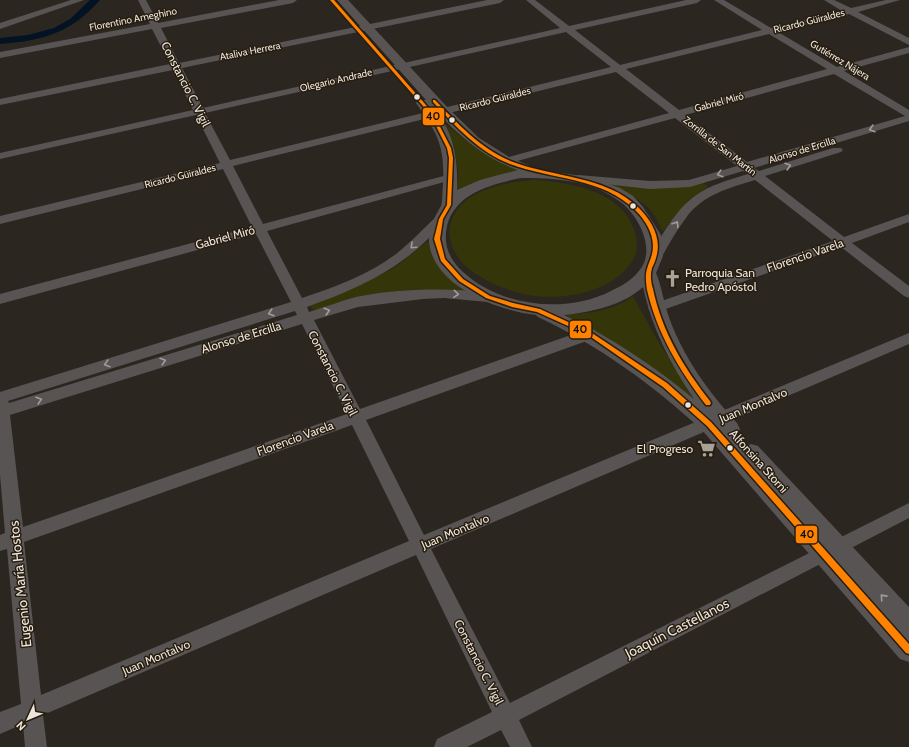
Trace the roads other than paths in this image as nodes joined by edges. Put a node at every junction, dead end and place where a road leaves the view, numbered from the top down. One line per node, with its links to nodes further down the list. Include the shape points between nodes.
1 (80, 0): 13 (street)
2 (142, 0): 14 (street, Constancio C. Vigil)
3 (293, 0): 14 (street, Florentino Ameghino)
4 (332, 0): 15 (street)
5 (342, 0): 15 (street)
6 (500, 0): 15 (street, Ataliva Herrera)
7 (530, 0): 16 (street, Zorrilla de San Martín)
8 (697, 0): 16 (street, Olegario Andrade)
9 (718, 0): 17 (street, Gutiérrez Nájera)
10 (828, 0): 12 (street)
11 (896, 0): 12 (street, Ricardo Güiraldes)
12 (849, 11): 17 (street, Ricardo Güiraldes); 18 (street)
13 (0, 26)
14 (156, 26): 20 (street, Florentino Ameghino); 21 (street, Constancio C. Vigil)
15 (363, 28): 21 (street, Ataliva Herrera); 22 (street)
16 (567, 29): 22 (street, Olegario Andrade); 23 (street, Zorrilla de San Martín)
17 (770, 31): 23 (street, Ricardo Güiraldes); 24 (street, Gutiérrez Nájera)
18 (909, 42)
19 (909, 50): 24 (street, Gabriel Miró)
20 (0, 55)
21 (176, 66): 25 (street, Ataliva Herrera); 26 (street, Constancio C. Vigil)
22 (396, 66): 26 (street, Olegario Andrade); 27 (street)
23 (619, 68): 27 (street, Ricardo Güiraldes); 28 (street, Zorrilla de San Martín)
24 (836, 70): 28 (street, Gabriel Miró); 29 (street, Gutiérrez Nájera)
25 (0, 102)
26 (200, 111): 32 (street, Olegario Andrade); 34 (street, Constancio C. Vigil)
27 (438, 113): 33 (street, via 474,141); 34 (street, Ricardo Güiraldes); 38 (street, via 449,148)
28 (678, 113): 33 (street, Gabriel Miró); 35 (street, Zorrilla de San Martín)
29 (909, 114)
30 (909, 118): 35 (street, Alonso de Ercilla, one-way to 35)
31 (909, 128): 37 (street, Alonso de Ercilla, one-way to 31)
32 (0, 156)
33 (506, 161): 36 (street)
34 (225, 164): 42 (street, Ricardo Güiraldes); 43 (street, Constancio C. Vigil)
35 (746, 167): 37 (street, Zorrilla de San Martín); 39 (street, Alonso de Ercilla, one-way to 39, via 690,183 650,185)
36 (543, 174): 39 (street, Alfonsina Storni); 40 (street, via 521,174 480,184 463,194)
37 (757, 175): 44 (street, Zorrilla de San Martín); 45 (street, Alonso de Ercilla, one-way to 37, via 681,216 696,201 712,191)
38 (451, 177): 40 (street); 43 (street, Gabriel Miró)
39 (576, 178): 45 (street, Alfonsina Storni, via 620,195 637,208 649,223 655,240)
40 (445, 212): 47 (street, via 437,239 444,260 461,280); 51 (street, Alonso de Ercilla, one-way to 51, via 412,247 387,266)
41 (909, 218): 44 (street, Florencio Varela)
42 (0, 220)
43 (258, 228): 48 (street, Gabriel Miró); 51 (street, Constancio C. Vigil)
44 (844, 242): 46 (street, Zorrilla de San Martín); 49 (street, Florencio Varela)
45 (651, 265): 49 (street, Alfonsina Storni); 50 (street, via 623,294 598,304 569,310)
46 (909, 293)
47 (488, 297): 50 (street); 51 (street, Alonso de Ercilla, one-way to 47, via 402,295 444,293)
48 (0, 299)
49 (655, 308): 56 (street, Alfonsina Storni, via 673,351)
50 (538, 310): 52 (street, Alfonsina Storni)
51 (301, 311): 54 (street, Alonso de Ercilla); 55 (street, Constancio C. Vigil)
52 (590, 334): 55 (street, Florencio Varela); 56 (street, Alfonsina Storni)
53 (909, 338): 56 (street, Juan Montalvo)
54 (0, 405): 58 (street, Eugenio María Hostos)
55 (356, 416): 58 (street, Florencio Varela); 59 (street, Constancio C. Vigil)
56 (714, 421): 59 (street, Juan Montalvo); 60 (street, Alfonsina Storni)
57 (909, 510): 60 (street, Joaquín Castellanos)
58 (8, 540): 63 (street, Eugenio María Hostos)
59 (420, 546): 63 (street, Juan Montalvo); 64 (street, Constancio C. Vigil)
60 (830, 550): 61 (street, Alfonsina Storni, one-way to 60); 62 (street, Alfonsina Storni); 64 (street, Joaquín Castellanos)
61 (909, 626)
62 (909, 650)
63 (32, 710): 65 (street, Juan Montalvo); 66 (street, Eugenio María Hostos)
64 (506, 716): 67 (street, Joaquín Castellanos); 68 (street, Constancio C. Vigil)
65 (0, 723)
66 (36, 747)
67 (445, 747)
68 (521, 747)

